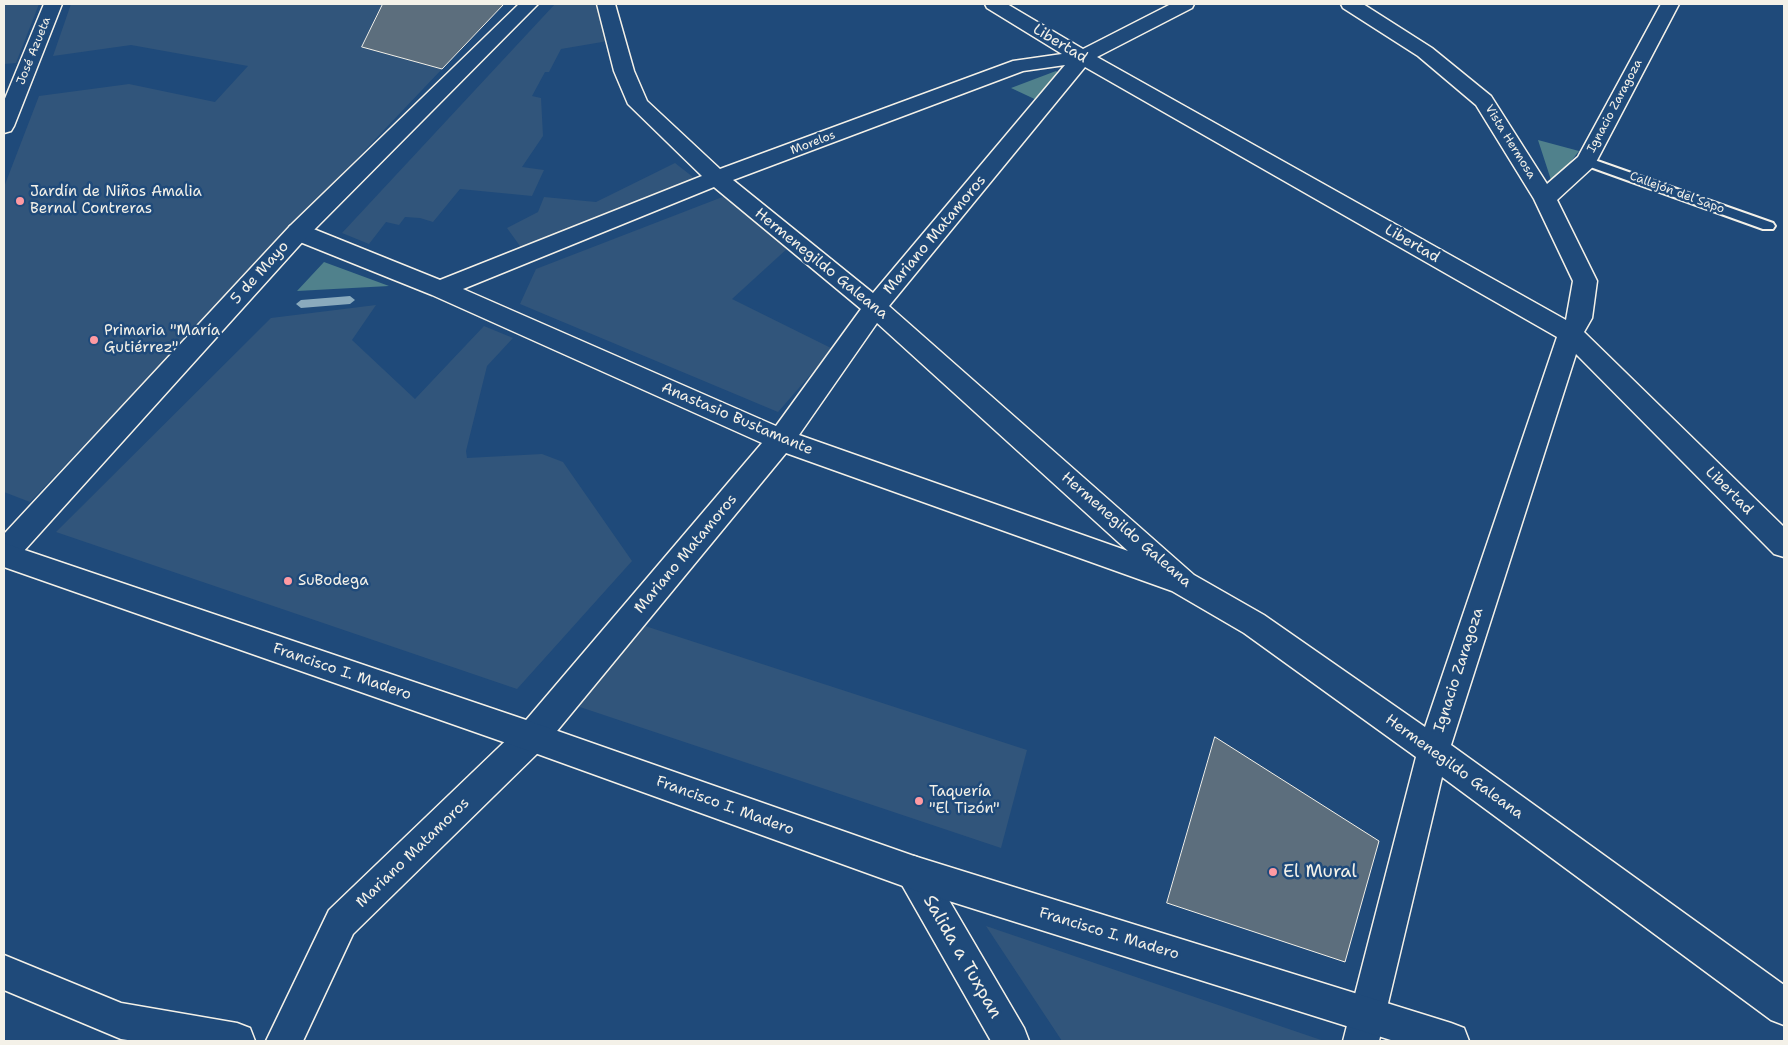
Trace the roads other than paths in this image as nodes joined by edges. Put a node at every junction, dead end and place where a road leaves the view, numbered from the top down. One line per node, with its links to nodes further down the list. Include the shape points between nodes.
1 (53, 4): 9 (street, José Azueta)
2 (528, 4): 14 (street, 5 de Mayo)
3 (606, 4): 11 (street, Hermenegildo Galeana, via 624,71 638,104)
4 (994, 4): 8 (street, Libertad)
5 (1186, 4): 8 (street, Morelos)
6 (1350, 4): 12 (street, Vista Hermosa, via 1426,52 1484,101)
7 (1670, 4): 10 (street, Ignacio Zaragoza)
8 (1082, 57): 11 (street, Morelos, via 1020,65); 16 (street, Mariano Matamoros); 17 (street, Libertad)
9 (4, 126)
10 (1586, 161): 12 (street, Ignacio Zaragoza); 13 (lane, Callejón del Sapo)
11 (717, 178): 15 (street, Morelos); 16 (street, Hermenegildo Galeana)
12 (1546, 198): 17 (street, Vista Hermosa, via 1585,281 1580,318)
13 (1768, 226)
14 (298, 232): 15 (street, Anastasio Bustamante); 20 (street, 5 de Mayo)
15 (440, 289): 18 (street, Anastasio Bustamante)
16 (875, 307): 18 (street, Mariano Matamoros); 21 (street, Hermenegildo Galeana)
17 (1570, 333): 19 (street, Libertad); 23 (street, Ignacio Zaragoza)
18 (781, 440): 21 (street, Anastasio Bustamante); 22 (street, Mariano Matamoros)
19 (1780, 532)
20 (4, 554): 22 (street, Francisco I. Madero)
21 (1184, 584): 23 (street, Hermenegildo Galeana, via 1254,624)
22 (532, 737): 24 (street, Francisco I. Madero); 29 (street, Mariano Matamoros, via 341,922)
23 (1432, 750): 26 (street, Hermenegildo Galeana); 27 (street, Ignacio Zaragoza)
24 (914, 873): 27 (street, Francisco I. Madero); 30 (street, Salida a Tuxpan)
25 (4, 972): 28 (street, via 122,1021)
26 (1784, 1007)
27 (1364, 1027): 31 (street, Francisco I. Madero)
28 (237, 1041)
29 (284, 1041)
30 (1011, 1041)
31 (1450, 1041)

